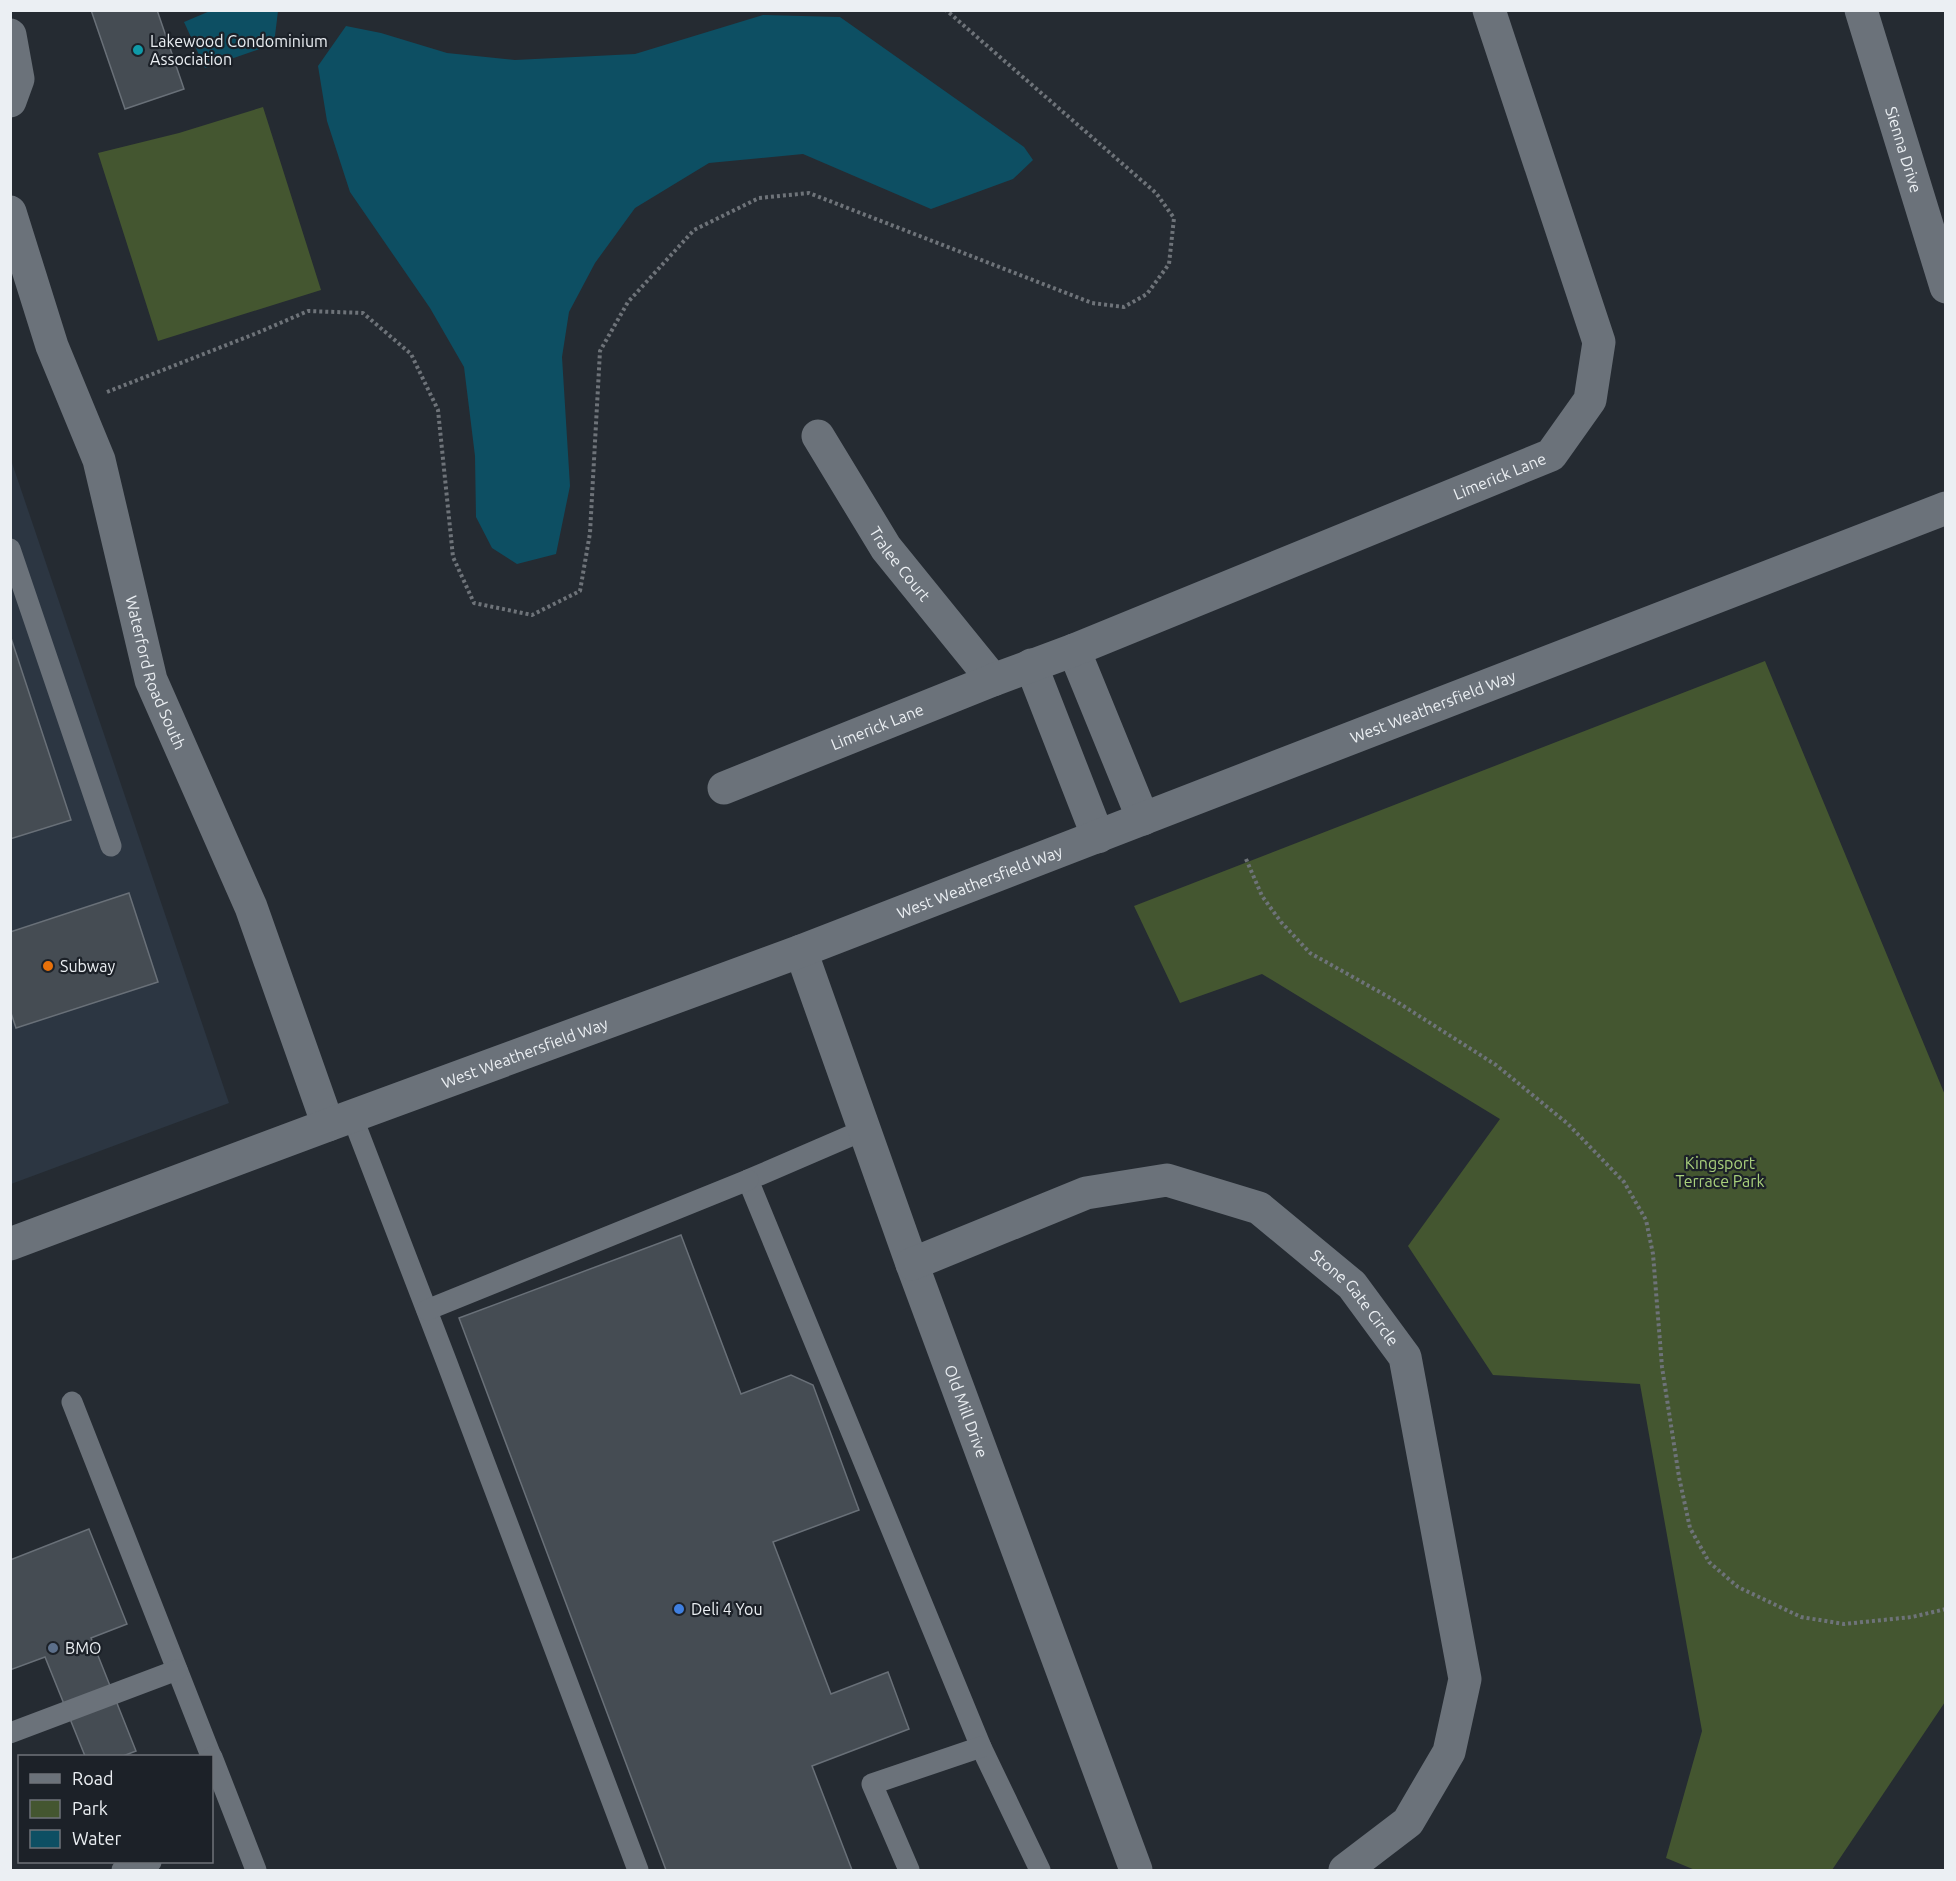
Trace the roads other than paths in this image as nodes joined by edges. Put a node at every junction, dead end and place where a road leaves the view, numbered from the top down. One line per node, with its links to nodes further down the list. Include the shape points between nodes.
1 (1489, 10): 10 (street, Limerick Lane, via 1599,342 1590,400 1551,455)
2 (1861, 10): 6 (street, Sienna Drive)
3 (10, 35): 4 (street, via 18,79)
4 (10, 101)
5 (10, 212): 18 (street, Waterford Road South, via 52,346 99,460 151,680)
6 (1946, 287)
7 (818, 436): 12 (street, Tralee Court, via 886,548)
8 (1946, 508): 14 (street, West Weathersfield Way)
9 (10, 549): 16 (lane)
10 (1074, 650): 11 (street, Limerick Lane); 14 (street)
11 (1031, 665): 12 (street, Limerick Lane); 15 (street)
12 (993, 680): 13 (street, Limerick Lane)
13 (724, 788)
14 (1143, 819): 15 (street, West Weathersfield Way)
15 (1098, 837): 17 (street, West Weathersfield Way)
16 (111, 846)
17 (801, 951): 18 (street, West Weathersfield Way); 19 (street, Old Mill Drive)
18 (340, 1121): 21 (street, West Weathersfield Way); 23 (lane)
19 (864, 1130): 20 (lane); 22 (street, Old Mill Drive)
20 (748, 1180): 23 (lane); 27 (lane)
21 (10, 1244)
22 (912, 1264): 36 (street, Old Mill Drive); 37 (street, Stone Gate Circle, via 1086,1193 1167,1180 1259,1208 1352,1285 1405,1357 1465,1679 1449,1752 1408,1822)
23 (427, 1310): 33 (lane)
24 (72, 1401): 25 (lane)
25 (177, 1670): 26 (lane); 28 (lane)
26 (10, 1734)
27 (981, 1747): 34 (lane, via 872,1784); 35 (lane)
28 (210, 1755)
29 (213, 1762): 32 (lane)
30 (147, 1863): 31 (lane)
31 (122, 1870)
32 (256, 1870)
33 (638, 1870)
34 (909, 1870)
35 (1040, 1870)
36 (1136, 1870)
37 (1345, 1870)

